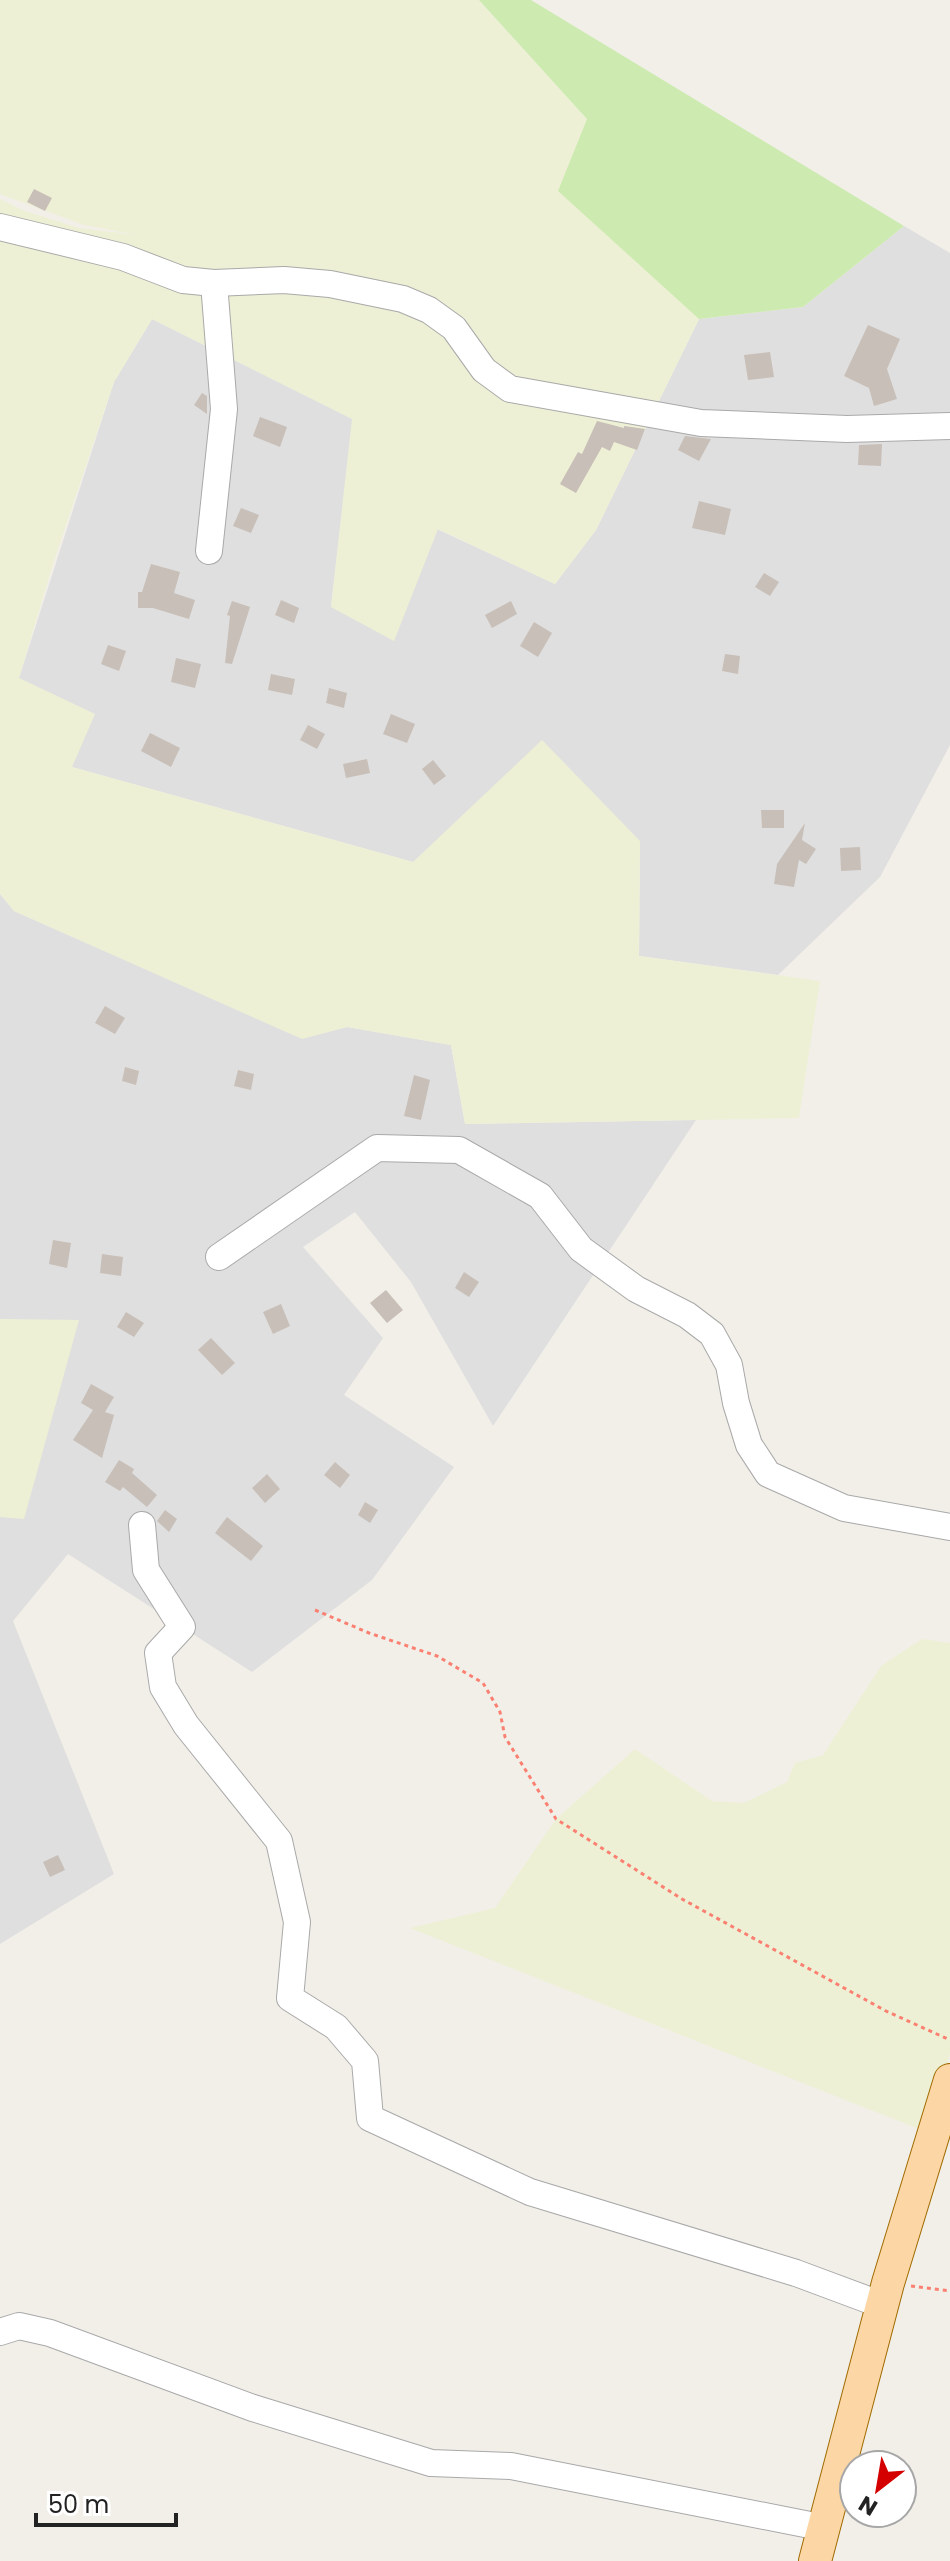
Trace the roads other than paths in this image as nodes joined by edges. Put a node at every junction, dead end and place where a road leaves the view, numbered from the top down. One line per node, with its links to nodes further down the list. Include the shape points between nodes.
1 (0, 227): 2 (street, via 123,257 183,280)
2 (214, 283): 3 (street, via 299,281 403,299 454,328 484,370 510,389 701,423 847,429); 4 (street, via 224,409)
3 (950, 426)
4 (209, 551)
5 (219, 1257): 7 (street, via 377,1148 459,1150 540,1196 581,1249 712,1334 729,1365 749,1445 768,1474 844,1508)
6 (142, 1525): 9 (street, via 146,1570 182,1627 158,1653 163,1687 186,1725 279,1841 297,1922 290,1998 336,2027 365,2061 370,2118 530,2192 796,2273)
7 (950, 1527)
8 (950, 2080): 9 (main road)
9 (885, 2294): 11 (main road)
10 (6, 2325): 11 (street, via 50,2333 253,2408 431,2463 511,2466)
11 (825, 2528): 12 (main road)
12 (815, 2561)

